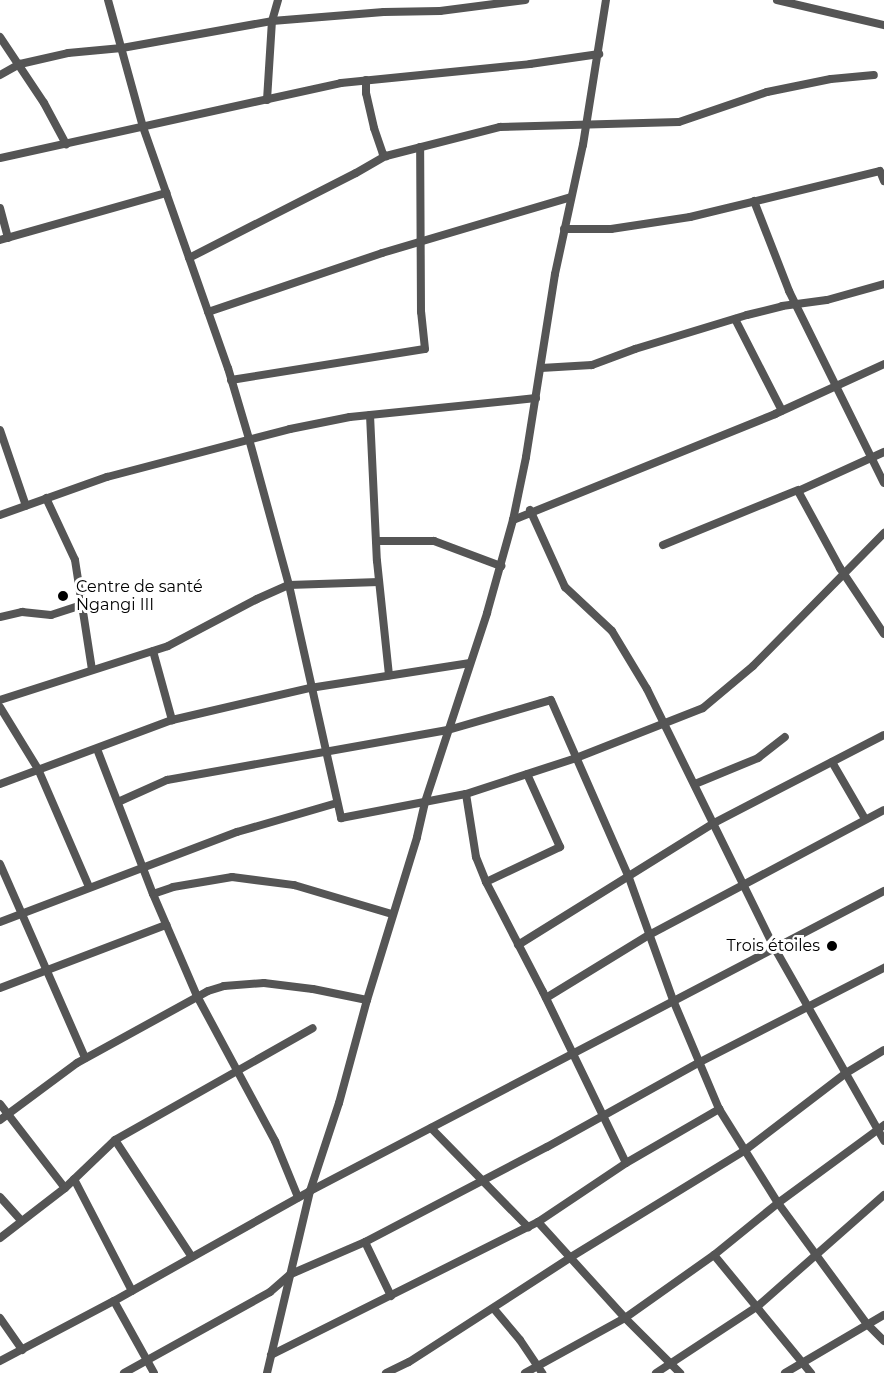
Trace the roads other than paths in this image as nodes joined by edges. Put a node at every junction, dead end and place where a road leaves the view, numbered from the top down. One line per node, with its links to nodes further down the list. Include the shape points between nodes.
1 (108, 0): 10 (street)
2 (279, 0): 7 (street)
3 (525, 0): 7 (street, via 440,11)
4 (606, 0): 11 (street)
5 (777, 0): 6 (street)
6 (798, 2): 8 (street)
7 (272, 21): 10 (street); 16 (street)
8 (884, 25)
9 (0, 37): 12 (street)
10 (122, 48): 12 (street, via 68,53); 18 (street)
11 (599, 54): 15 (street); 17 (street)
12 (20, 64): 13 (street); 19 (street)
13 (0, 75)
14 (874, 75): 17 (street, via 767,92 675,122)
15 (366, 80): 16 (street); 21 (street, via 371,118)
16 (267, 100): 18 (street)
17 (586, 123): 20 (street, via 495,127); 26 (street)
18 (143, 127): 19 (street); 25 (street)
19 (66, 144): 22 (street)
20 (420, 147): 21 (street); 31 (street)
21 (385, 156): 32 (street)
22 (0, 158)
23 (882, 170): 24 (street); 27 (street)
24 (884, 181)
25 (166, 193): 30 (street); 32 (street)
26 (571, 197): 29 (street); 31 (street)
27 (754, 201): 29 (street, via 637,226); 34 (street)
28 (0, 208): 30 (street)
29 (564, 229): 38 (street)
30 (4, 239)
31 (422, 242): 35 (street); 39 (street, via 423,350)
32 (189, 258): 35 (street)
33 (884, 284): 34 (street)
34 (796, 304): 36 (street); 40 (street)
35 (208, 312): 39 (street)
36 (735, 320): 38 (street, via 592,365); 42 (street)
37 (884, 364): 40 (street)
38 (541, 368): 41 (street)
39 (231, 380): 45 (street)
40 (837, 386): 42 (street); 47 (street)
41 (536, 398): 43 (street); 54 (street)
42 (782, 411): 52 (street)
43 (370, 415): 45 (street); 56 (street)
44 (0, 430): 51 (street)
45 (249, 440): 50 (street, via 107,477); 61 (street)
46 (884, 452): 47 (street)
47 (871, 459): 48 (street); 49 (street)
48 (884, 483)
49 (798, 490): 57 (street); 59 (street)
50 (46, 498): 51 (street); 62 (street, via 75,560)
51 (26, 506): 53 (street)
52 (530, 510): 54 (street); 73 (street, via 565,587 612,631)
53 (0, 516)
54 (513, 520): 58 (street)
55 (884, 533): 59 (street)
56 (376, 541): 58 (street, via 434,541); 60 (street)
57 (663, 545)
58 (501, 566): 66 (street)
59 (843, 573): 64 (street); 73 (street, via 716,700)
60 (379, 582): 61 (street); 68 (street)
61 (288, 585): 65 (street); 69 (street)
62 (81, 605): 63 (street, via 51,615 21,612); 67 (street)
63 (0, 617)
64 (884, 634)
65 (153, 651): 67 (street); 72 (street)
66 (470, 663): 68 (street); 74 (street)
67 (92, 670): 70 (street)
68 (389, 675): 69 (street)
69 (310, 688): 72 (street); 78 (street)
70 (0, 700)
71 (0, 707): 81 (street)
72 (172, 720): 77 (street)
73 (664, 723): 79 (street); 84 (street)
74 (447, 730): 78 (street); 79 (street, via 550,699); 87 (street)
75 (884, 735): 80 (street)
76 (785, 737): 84 (street, via 758,758)
77 (97, 749): 81 (street); 86 (street)
78 (326, 752): 86 (street, via 167,780); 88 (street)
79 (576, 758): 82 (street); 94 (street)
80 (832, 762): 90 (street); 91 (street)
81 (38, 769): 83 (street); 97 (street)
82 (527, 774): 85 (street); 95 (street, via 560,847)
83 (0, 784)
84 (694, 784): 91 (street)
85 (466, 794): 87 (street); 95 (street, via 476,857)
86 (118, 802): 93 (street)
87 (425, 802): 88 (street, via 343,819); 101 (street)
88 (337, 803): 93 (street, via 237,832)
89 (884, 810): 90 (street)
90 (865, 819): 96 (street)
91 (714, 823): 94 (street); 96 (street)
92 (0, 864): 100 (street)
93 (142, 866): 97 (street); 99 (street)
94 (628, 875): 104 (street); 105 (street)
95 (486, 882): 105 (street)
96 (744, 884): 104 (street); 106 (street)
97 (89, 886): 100 (street)
98 (884, 891): 106 (street)
99 (153, 894): 101 (street, via 173,886 232,877 294,885); 103 (street)
100 (22, 913): 102 (street); 108 (street)
101 (392, 914): 112 (street)
102 (0, 922)
103 (166, 925): 108 (street); 110 (street)
104 (650, 935): 111 (street); 113 (street)
105 (518, 945): 111 (street)
106 (774, 946): 113 (street); 114 (street)
107 (884, 968): 114 (street)
108 (47, 969): 109 (street); 118 (street)
109 (0, 988)
110 (197, 996): 112 (street, via 225,986 264,983); 118 (street); 120 (street)
111 (546, 998): 117 (street)
112 (367, 1000): 135 (street)
113 (672, 1000): 117 (street); 119 (street)
114 (807, 1007): 119 (street); 121 (street)
115 (313, 1028): 120 (street)
116 (884, 1050): 121 (street)
117 (572, 1053): 124 (street); 127 (street)
118 (86, 1058): 125 (street)
119 (700, 1062): 123 (street); 124 (street)
120 (238, 1072): 128 (street); 138 (street)
121 (846, 1073): 126 (street); 130 (street)
122 (0, 1104): 125 (street)
123 (719, 1109): 130 (street); 131 (street)
124 (602, 1116): 131 (street); 133 (street)
125 (3, 1118): 134 (street)
126 (881, 1127): 129 (street); 139 (street)
127 (431, 1128): 133 (street); 135 (street)
128 (115, 1140): 132 (street); 147 (street)
129 (884, 1141)
130 (744, 1151): 139 (street); 148 (street)
131 (626, 1163): 141 (street)
132 (74, 1179): 134 (street); 150 (street)
133 (480, 1181): 142 (street); 144 (street)
134 (65, 1188): 140 (street)
135 (310, 1191): 138 (street); 149 (street)
136 (884, 1195): 146 (street)
137 (0, 1197): 140 (street)
138 (298, 1197): 147 (street)
139 (778, 1203): 145 (street); 146 (street)
140 (21, 1220): 143 (street)
141 (538, 1222): 142 (street); 148 (street)
142 (528, 1227): 151 (street)
143 (0, 1238)
144 (365, 1242): 149 (street); 151 (street)
145 (714, 1255): 153 (street); 157 (street)
146 (814, 1255): 153 (street); 158 (street)
147 (192, 1257): 150 (street)
148 (571, 1257): 154 (street); 157 (street)
149 (291, 1274): 161 (street); 163 (street, via 270,1292)
150 (132, 1291): 152 (street)
151 (391, 1296): 161 (street)
152 (114, 1301): 160 (street); 163 (street)
153 (758, 1305): 164 (street); 165 (street)
154 (494, 1310): 166 (street); 170 (street)
155 (884, 1315): 158 (street)
156 (0, 1318): 160 (street)
157 (625, 1318): 164 (street); 166 (street)
158 (867, 1324): 159 (street); 165 (street)
159 (884, 1341)
160 (22, 1350): 162 (street)
161 (271, 1355): 167 (street)
162 (0, 1361)
163 (147, 1361): 168 (street); 169 (street)
164 (672, 1363): 172 (street); 173 (street)
165 (802, 1363): 174 (street); 175 (street)
166 (540, 1370): 171 (street)
167 (266, 1372)
168 (124, 1373)
169 (154, 1373)
170 (386, 1373)
171 (525, 1373)
172 (656, 1373)
173 (680, 1373)
174 (785, 1373)
175 (811, 1373)

